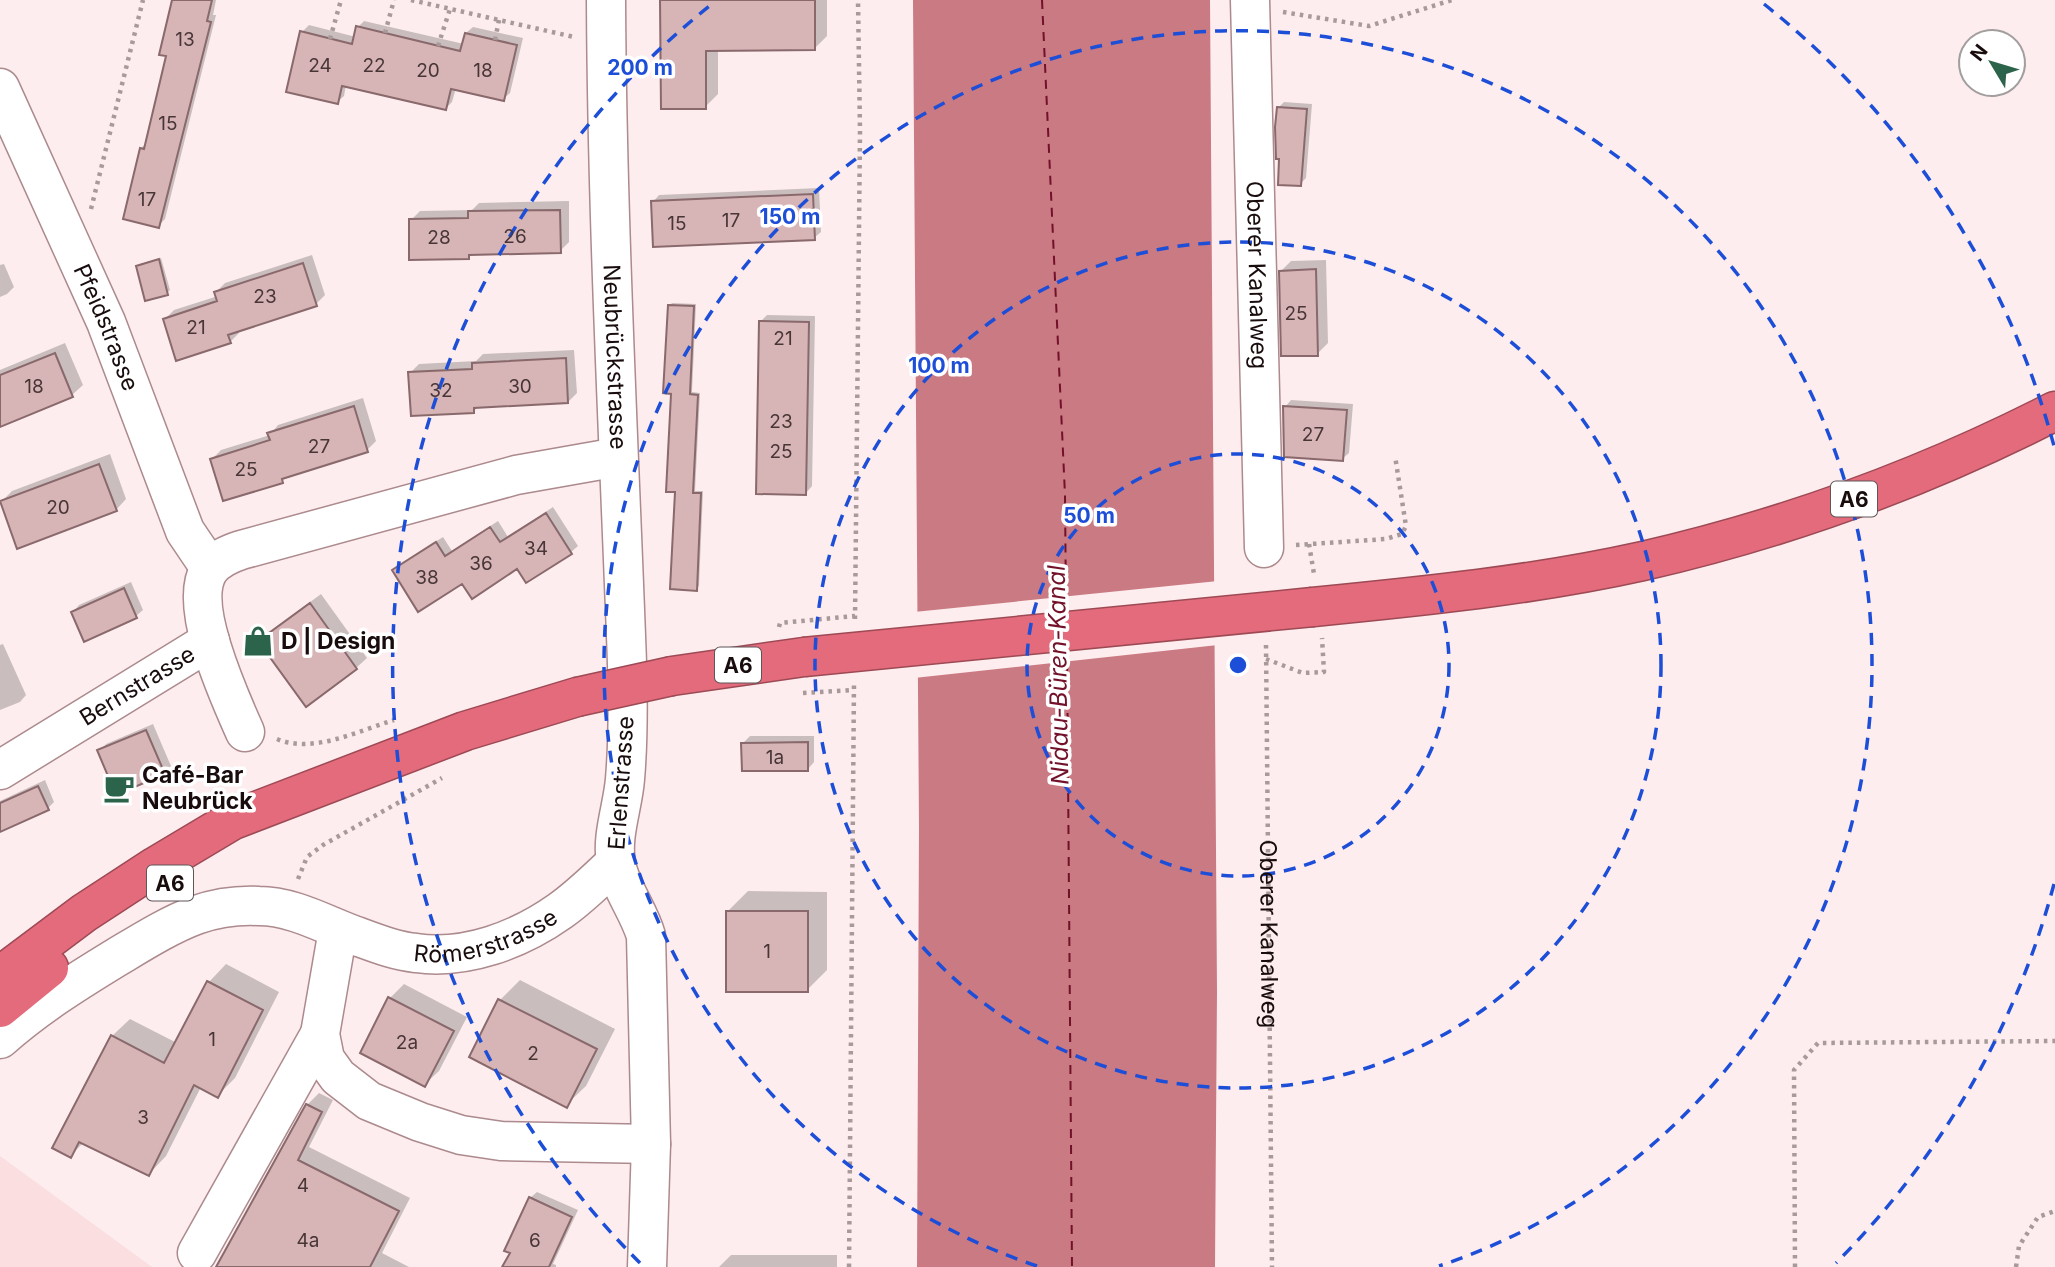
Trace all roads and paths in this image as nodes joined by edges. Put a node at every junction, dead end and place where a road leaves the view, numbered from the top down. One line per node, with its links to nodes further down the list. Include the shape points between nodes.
1 (143, 0): 16 (path)
2 (341, 0): 11 (path)
3 (394, 0): 10 (path)
4 (411, 0): 8 (path)
5 (606, 0): 13 (street, Neubrückstrasse)
6 (1451, 0): 7 (path, via 1369,26)
7 (1250, 4): 21 (street, Oberer Kanalweg)
8 (450, 9): 9 (path); 14 (path)
9 (499, 20): 12 (path); 13 (path)
10 (385, 33)
11 (330, 38)
12 (495, 40)
13 (607, 45): 19 (street, Neubrückstrasse)
14 (438, 46)
15 (0, 88): 16 (street, Pfeidstrasse)
16 (78, 261): 22 (street, Pfeidstrasse, via 106,322 185,531)
17 (2055, 411): 23 (highway, A6, via 1942,466 1845,503 1708,544 1520,583)
18 (1395, 456): 20 (path, via 1406,526 1402,534)
19 (618, 457): 22 (street, Neubrückstrasse, via 443,494 241,550); 34 (street, Erlenstrasse, via 628,728)
20 (1309, 544): 21 (path); 23 (path)
21 (1265, 548)
22 (210, 568): 26 (street, Bernstrasse, via 202,598)
23 (1316, 605): 33 (highway, A6, bridge, via 804,657 671,676 577,697 465,731); 46 (path, Oberer Kanalweg, via 1324,672 1303,673 1266,659)
24 (855, 615): 25 (path)
25 (787, 622)
26 (210, 641): 30 (street); 31 (street, Bernstrasse)
27 (854, 690): 28 (path)
28 (794, 694)
29 (405, 717): 30 (path, via 317,744)
30 (245, 732)
31 (0, 771)
32 (453, 773): 35 (path, via 313,851 303,865)
33 (350, 774): 37 (highway, A6, via 233,820 84,913); 38 (highway, A6, via 169,883)
34 (616, 862): 36 (street, Römerstrasse, via 560,911 500,943 456,953 416,953); 42 (street, Erlenstrasse, via 646,936)
35 (288, 910): 36 (street, Römerstrasse); 40 (street, Römerstrasse, via 226,907 197,915 84,977)
36 (338, 930): 39 (street)
37 (0, 976)
38 (0, 1008)
39 (320, 1034): 42 (street, via 325,1059 338,1077 369,1101 420,1122 501,1141); 44 (street)
40 (0, 1040)
41 (2055, 1041): 47 (path, via 1818,1043 1794,1070)
42 (650, 1144): 45 (street, Erlenstrasse)
43 (2055, 1212): 48 (path, via 2038,1217 2019,1246)
44 (198, 1253)
45 (647, 1267)
46 (1272, 1267)
47 (1796, 1267)
48 (2016, 1267)

